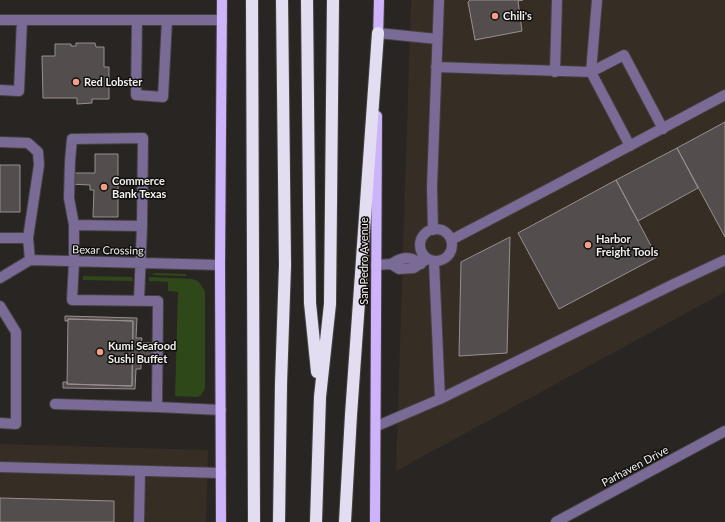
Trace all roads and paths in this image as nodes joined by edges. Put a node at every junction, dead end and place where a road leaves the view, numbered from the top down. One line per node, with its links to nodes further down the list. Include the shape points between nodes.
1 (222, 0): 14 (main road)
2 (252, 0): 54 (highway)
3 (282, 0): 55 (highway, via 286,265)
4 (307, 0): 41 (highway, via 310,303)
5 (333, 0): 41 (highway, via 330,304)
6 (379, 0): 15 (main road, San Pedro Avenue)
7 (439, 0): 16 (street)
8 (557, 0): 18 (street)
9 (597, 0): 19 (street)
10 (0, 20): 11 (street)
11 (22, 20): 12 (street); 20 (street, via 19,91)
12 (137, 20): 13 (street); 13 (street, via 136,95 164,97)
13 (166, 20): 14 (street)
14 (222, 20): 37 (main road)
15 (378, 32): 16 (street); 36 (main road, San Pedro Avenue); 57 (highway)
16 (438, 39): 17 (street)
17 (436, 67): 18 (street); 27 (street)
18 (555, 72): 19 (street)
19 (591, 72): 22 (street, via 624,55); 24 (street)
20 (0, 90)
21 (725, 95): 22 (street)
22 (663, 129): 24 (street)
23 (0, 142): 29 (street, via 28,143 38,152 39,165)
24 (630, 146): 30 (street)
25 (74, 225): 26 (street); 26 (street, via 69,198 72,139 143,138); 33 (street)
26 (142, 226): 35 (street)
27 (433, 230): 30 (street, via 442,230); 34 (street, via 426,232 420,241 421,252)
28 (0, 238): 29 (street)
29 (28, 238): 31 (street)
30 (451, 240): 34 (street, via 452,247 448,256 439,261)
31 (30, 260): 33 (street, Bexar Crossing); 38 (street)
32 (725, 260): 42 (street)
33 (74, 261): 35 (street, Bexar Crossing); 39 (street, via 72,300)
34 (427, 261): 36 (street, via 414,268 399,269 391,264); 42 (street)
35 (141, 263): 37 (street, Bexar Crossing); 39 (street)
36 (376, 264): 47 (main road, San Pedro Avenue)
37 (220, 265): 45 (main road)
38 (0, 278)
39 (139, 301): 44 (street, via 158,301)
40 (0, 306): 46 (street, via 16,332 16,424)
41 (320, 397): 56 (highway)
42 (440, 399): 47 (street)
43 (55, 404): 44 (street)
44 (157, 407): 45 (street)
45 (221, 410): 51 (main road)
46 (0, 424)
47 (377, 426): 58 (main road, San Pedro Avenue)
48 (725, 431): 59 (street, Parhaven Drive)
49 (0, 467): 50 (street)
50 (140, 471): 51 (street); 52 (street)
51 (221, 473): 53 (main road)
52 (139, 522)
53 (221, 522)
54 (254, 522)
55 (279, 522)
56 (316, 522)
57 (346, 522)
58 (376, 522)
59 (556, 522)

